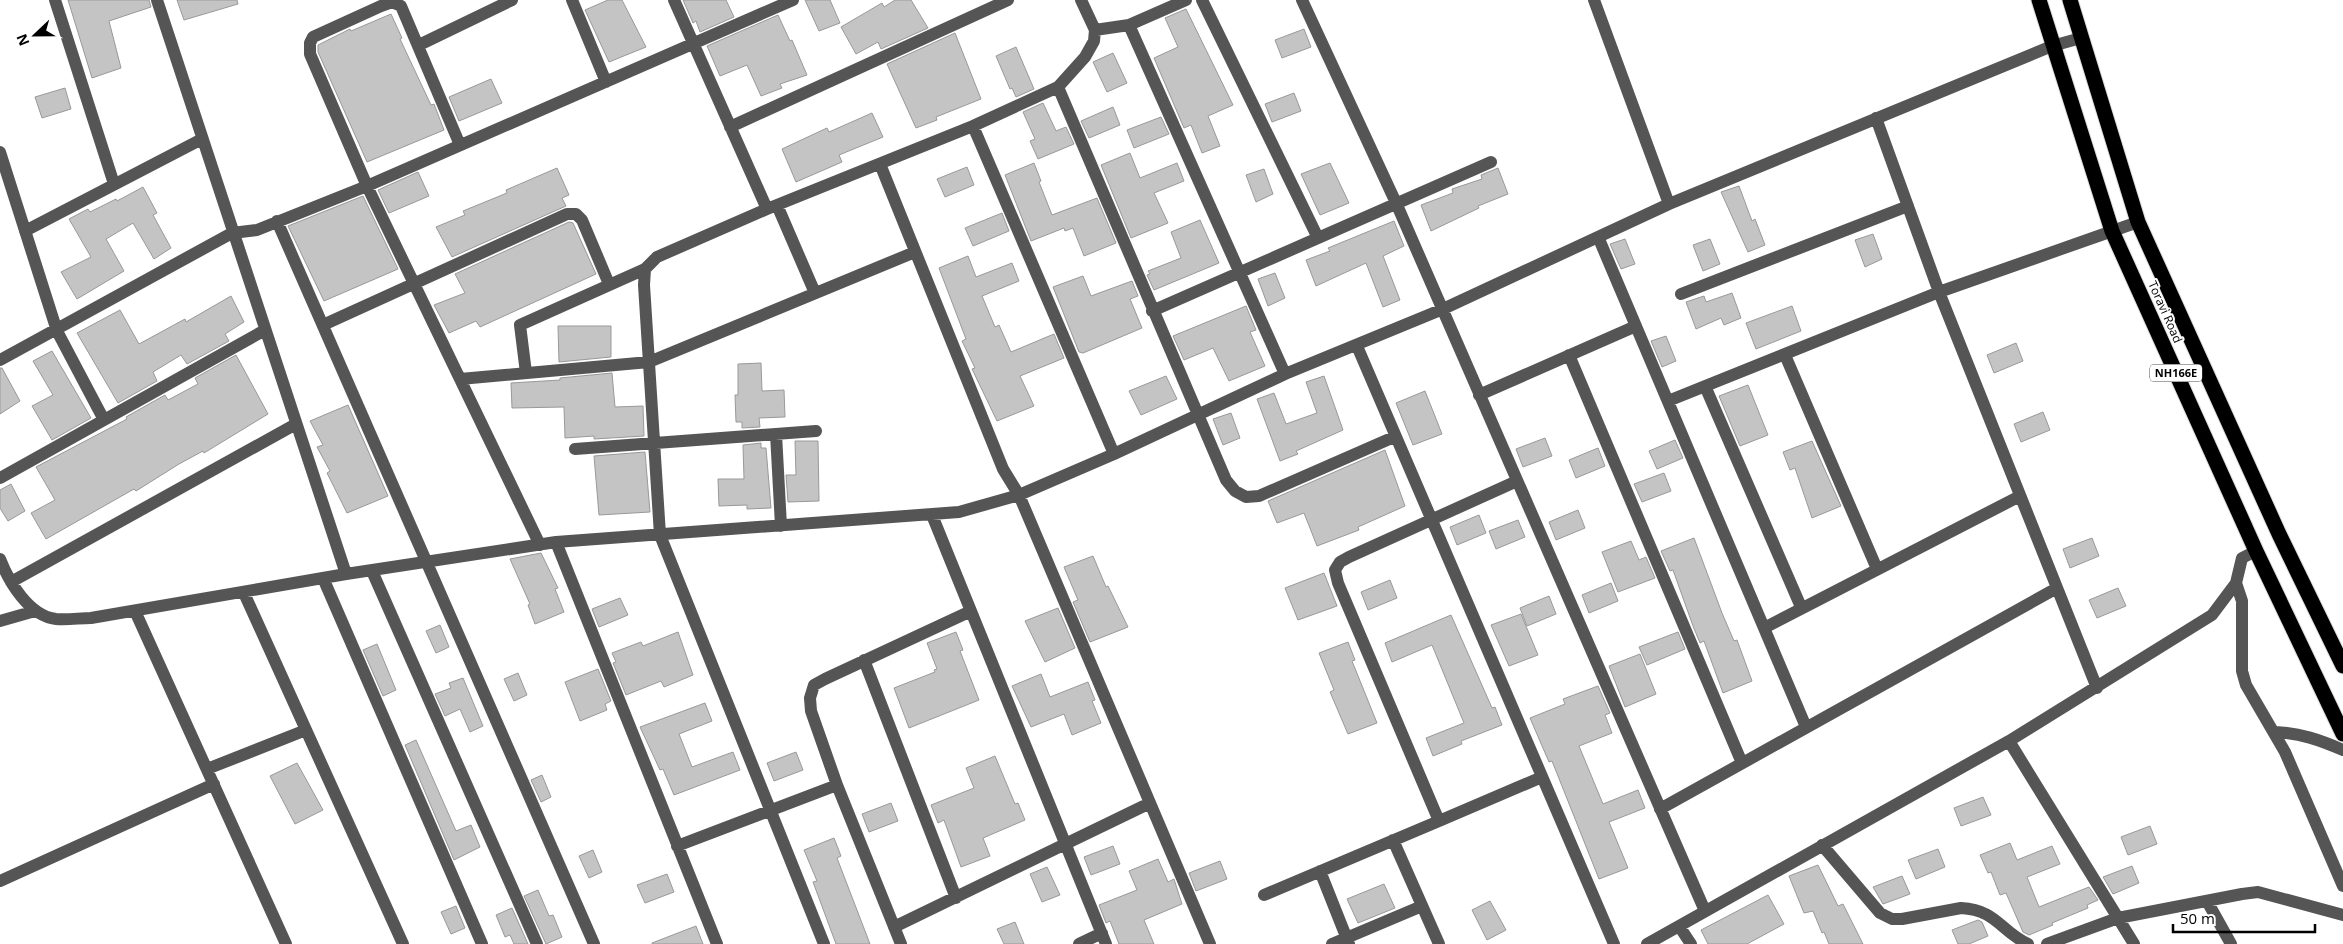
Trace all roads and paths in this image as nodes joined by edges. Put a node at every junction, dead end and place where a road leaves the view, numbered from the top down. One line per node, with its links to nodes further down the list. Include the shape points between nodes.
1 (55, 0): 31 (street)
2 (157, 0): 26 (street)
3 (512, 0): 19 (street)
4 (572, 0): 21 (street)
5 (674, 0): 18 (street)
6 (1008, 0): 25 (street)
7 (1081, 0): 16 (street)
8 (1186, 0): 15 (street)
9 (1202, 0): 42 (street)
10 (1302, 0): 33 (street)
11 (1594, 0): 34 (street)
12 (2038, 0): 20 (highway, Toravi Road / NH166E)
13 (2070, 0): 17 (highway, Toravi Road / NH166E)
14 (786, 2): 18 (street)
15 (1129, 25): 16 (street); 46 (street)
16 (1095, 30): 22 (street, via 1091,49)
17 (2081, 38): 20 (street); 38 (highway, Toravi Road / NH166E)
18 (694, 44): 21 (street); 25 (street)
19 (419, 45): 27 (street); 32 (street, via 402,6 392,2 314,37 310,43 310,54)
20 (2052, 46): 23 (street); 40 (highway, Toravi Road / NH166E)
21 (606, 82): 27 (street)
22 (1058, 87): 24 (street); 53 (street)
23 (1876, 118): 34 (street); 35 (street)
24 (973, 126): 30 (street); 77 (street)
25 (730, 127): 36 (street)
26 (202, 138): 31 (street); 41 (street)
27 (460, 145): 32 (street)
28 (0, 152): 39 (street)
29 (1491, 162): 33 (street)
30 (880, 164): 36 (street); 44 (street)
31 (114, 184): 39 (street)
32 (367, 186): 37 (street); 47 (street)
33 (1397, 204): 42 (street); 52 (street)
34 (1669, 204): 43 (street)
35 (1908, 206): 49 (street); 51 (street)
36 (772, 207): 45 (street, via 657,257); 50 (street)
37 (277, 222): 41 (street, via 245,233); 54 (street)
38 (2138, 222): 40 (street); 106 (highway, Toravi Road / NH166E, via 2279,534)
39 (25, 230): 57 (street)
40 (2112, 231): 49 (street); 88 (highway, Toravi Road / NH166E)
41 (232, 233): 56 (street); 57 (street)
42 (1318, 238): 46 (street)
43 (1599, 239): 52 (street); 55 (street)
44 (915, 252): 50 (street); 80 (street, via 1003,469)
45 (645, 269): 48 (street); 62 (street)
46 (1239, 272): 53 (street); 64 (street)
47 (414, 283): 48 (street, via 567,214 576,214 582,220); 54 (street); 65 (street)
48 (609, 284): 63 (street, via 520,325)
49 (1940, 292): 60 (street); 81 (street)
50 (815, 293): 62 (street)
51 (1681, 294)
52 (1443, 309): 58 (street); 67 (street)
53 (1152, 310): 69 (street)
54 (323, 325): 90 (street)
55 (1636, 326): 59 (street); 68 (street)
56 (265, 330): 70 (street); 71 (street)
57 (57, 331): 61 (street); 70 (street)
58 (1357, 346): 64 (street); 74 (street)
59 (1569, 355): 67 (street); 114 (street)
60 (1784, 355): 66 (street); 91 (street)
61 (0, 360)
62 (649, 362): 63 (street); 75 (street)
63 (526, 373): 65 (street)
64 (1285, 374): 69 (street)
65 (460, 379): 87 (street)
66 (1705, 386): 68 (street); 99 (street)
67 (1479, 395): 79 (street)
68 (1668, 402): 104 (street)
69 (1197, 417): 74 (street, via 1226,480 1235,491 1246,497 1259,496); 77 (street)
70 (104, 420): 78 (street)
71 (296, 424): 93 (street); 95 (street)
72 (816, 431): 73 (street)
73 (776, 434): 75 (street); 84 (street)
74 (1394, 437): 83 (street)
75 (654, 443): 76 (street); 85 (street)
76 (575, 449)
77 (1114, 454): 80 (street)
78 (0, 478)
79 (1517, 481): 83 (street); 120 (street)
80 (1019, 495): 82 (street, via 959,512); 119 (street)
81 (2020, 496): 91 (street); 97 (street)
82 (932, 515): 84 (street); 102 (street)
83 (1432, 520): 116 (street); 122 (street, via 1348,557 1335,570)
84 (782, 526): 85 (street)
85 (660, 535): 86 (street); 121 (street)
86 (556, 542): 87 (street); 126 (street)
87 (540, 545): 90 (street)
88 (2256, 551): 96 (street, via 2242,558); 111 (highway, Toravi Road / NH166E)
89 (0, 559): 95 (street)
90 (428, 563): 92 (street); 145 (street)
91 (1877, 569): 99 (street)
92 (372, 571): 93 (street); 144 (street)
93 (346, 574): 94 (street)
94 (323, 578): 98 (street); 143 (street)
95 (11, 582): 100 (street)
96 (2236, 583): 107 (street, via 2212,615); 110 (street, via 2243,614 2242,671 2246,685)
97 (2057, 588): 107 (street); 108 (street)
98 (244, 592): 101 (street); 109 (street)
99 (1801, 607): 104 (street)
100 (35, 611): 101 (street, via 54,619 91,618); 103 (street)
101 (135, 611): 115 (street)
102 (971, 611): 105 (street); 124 (street)
103 (0, 621)
104 (1764, 628): 108 (street)
105 (864, 660): 118 (street, via 814,685 810,698 811,710); 131 (street)
106 (2343, 666)
107 (2096, 688): 112 (street)
108 (1806, 727): 114 (street)
109 (306, 730): 115 (street); 142 (street)
110 (2275, 732): 113 (street, via 2310,737); 129 (street)
111 (2343, 734)
112 (2008, 741): 125 (street); 136 (street)
113 (2343, 750)
114 (1742, 763): 120 (street)
115 (207, 769): 117 (street)
116 (1542, 776): 122 (street); 153 (street)
117 (214, 784): 128 (street); 141 (street)
118 (838, 784): 121 (street); 138 (street)
119 (1150, 804): 124 (street); 150 (street)
120 (1660, 808): 134 (street)
121 (770, 809): 126 (street); 147 (street)
122 (1439, 821): 123 (street)
123 (1393, 840): 127 (street); 133 (street)
124 (1066, 844): 131 (street); 139 (street)
125 (1822, 845): 134 (street); 156 (street, via 1880,913 1892,919 1972,909 1984,912)
126 (677, 846): 146 (street)
127 (1320, 871): 130 (street); 140 (street)
128 (0, 881)
129 (2343, 886)
130 (1264, 895)
131 (956, 898): 138 (street)
132 (2207, 901): 135 (street, via 2258,892); 136 (street); 159 (street)
133 (1422, 906): 140 (street); 152 (street)
134 (1705, 911): 137 (street)
135 (2343, 915)
136 (2118, 918): 157 (street); 158 (street)
137 (1679, 926): 154 (street); 155 (street)
138 (894, 927): 148 (street)
139 (1104, 939): 149 (street)
140 (1348, 941): 151 (street)
141 (286, 944)
142 (403, 944)
143 (482, 944)
144 (537, 944)
145 (594, 944)
146 (717, 944)
147 (824, 944)
148 (901, 944)
149 (1079, 944)
150 (1210, 944)
151 (1332, 944)
152 (1439, 944)
153 (1614, 944)
154 (1647, 944)
155 (1691, 944)
156 (2028, 944)
157 (2047, 944)
158 (2134, 944)
159 (2231, 944)

